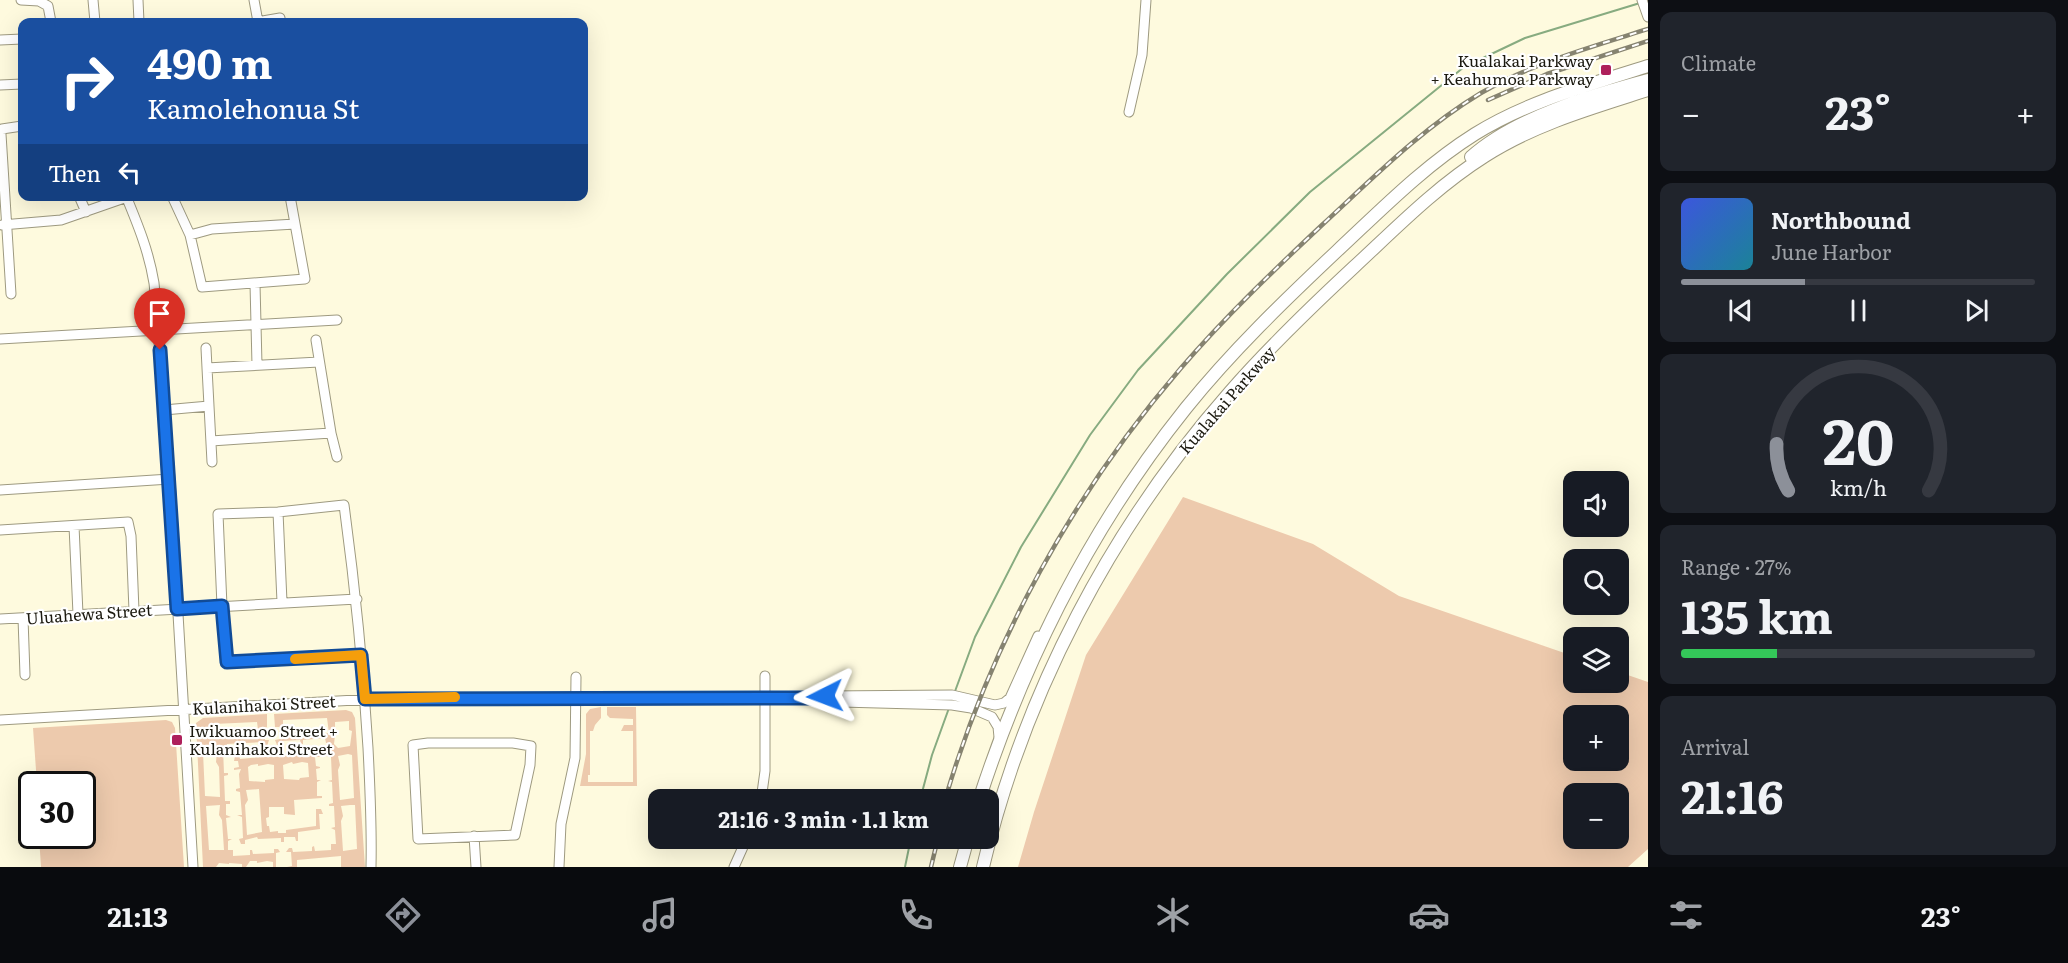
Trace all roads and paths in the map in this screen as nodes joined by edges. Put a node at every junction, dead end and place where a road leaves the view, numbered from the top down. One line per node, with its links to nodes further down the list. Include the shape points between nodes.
1 (21, 0): 8 (street, via 48,6)
2 (93, 0): 9 (street)
3 (138, 0): 10 (street)
4 (254, 0): 11 (street)
5 (1146, 0): 19 (street, via 1142,55)
6 (1642, 0): 7 (street)
7 (1648, 17)
8 (50, 18)
9 (95, 18)
10 (139, 18)
11 (256, 18)
12 (18, 39): 13 (street)
13 (0, 40)
14 (1648, 66): 53 (main road, Kualakai Parkway, via 1515,113 1460,144 1404,189 1275,310 1194,398 1122,495)
15 (1648, 80): 21 (main road, via 1554,110 1510,130 1488,143)
16 (18, 84): 17 (street)
17 (0, 85)
18 (1648, 90): 21 (main road, Kualakai Parkway, via 1520,136)
19 (1129, 112)
20 (18, 127): 29 (street, via 2,129 0,134)
21 (1443, 186): 86 (main road, Kualakai Parkway, via 1252,367 1140,510 1085,602 1044,686 1007,783)
22 (81, 201): 27 (street)
23 (117, 201): 27 (street)
24 (130, 201): 35 (street, via 146,244)
25 (174, 201): 30 (street)
26 (291, 201): 28 (street)
27 (86, 212): 29 (street, via 61,220)
28 (295, 224): 30 (street, via 212,229); 31 (street, via 304,279)
29 (3, 225): 32 (street)
30 (190, 235): 31 (street, via 202,287)
31 (255, 284): 34 (street)
32 (11, 294)
33 (337, 320): 34 (street)
34 (256, 325): 35 (street); 40 (street)
35 (158, 330): 36 (street); 43 (street)
36 (0, 339)
37 (316, 340): 39 (street)
38 (206, 348): 41 (street)
39 (319, 362): 40 (street); 44 (street)
40 (257, 365): 41 (street)
41 (207, 368): 42 (street)
42 (209, 406): 43 (street); 45 (street)
43 (164, 410): 48 (street)
44 (331, 433): 45 (street); 46 (street)
45 (211, 441): 47 (street)
46 (337, 457)
47 (212, 462)
48 (170, 479): 49 (street); 57 (street)
49 (0, 490)
50 (278, 512): 54 (street, via 344,505); 55 (street); 56 (street, via 218,513)
51 (74, 526): 52 (street); 58 (street, via 128,522); 59 (street)
52 (0, 530)
53 (1063, 596): 68 (street, Kulanihakoi Street, via 1037,638 1010,698 998,705 957,695 843,694); 72 (main road, Kualakai Parkway)
54 (357, 599): 55 (street, Uluahewa Street); 62 (street)
55 (282, 602): 56 (street, Uluahewa Street)
56 (222, 606): 57 (street, Uluahewa Street); 62 (street, via 227,662)
57 (177, 609): 58 (street, Uluahewa Street); 70 (street)
58 (134, 611): 59 (street, Uluahewa Street)
59 (78, 614): 60 (street, Uluahewa Street)
60 (24, 618): 61 (street, Uluahewa Street); 63 (street)
61 (0, 620)
62 (361, 655): 69 (street)
63 (25, 675)
64 (765, 676): 67 (street)
65 (576, 677): 66 (street)
66 (576, 697): 67 (street, Kulanihakoi Street); 69 (street, Kulanihakoi Street); 83 (street, via 575,758 561,824)
67 (764, 697): 68 (street, Kulanihakoi Street); 73 (street)
68 (817, 698): 72 (street, Kulanihakoi Street, via 957,706 983,712 998,724)
69 (365, 699): 70 (street, Kulanihakoi Street); 75 (street)
70 (184, 709): 71 (street, Kulanihakoi Street); 79 (street)
71 (0, 720)
72 (997, 746): 74 (main road, Kualakai Parkway)
73 (763, 789)
74 (983, 789)
75 (371, 813): 80 (street); 81 (street)
76 (474, 836): 76 (street, via 515,835 531,746 413,744 418,839); 82 (street)
77 (742, 849): 84 (street)
78 (965, 849): 85 (main road)
79 (193, 867)
80 (371, 867)
81 (379, 867)
82 (476, 867)
83 (559, 867)
84 (734, 867)
85 (960, 867)
86 (983, 867)

